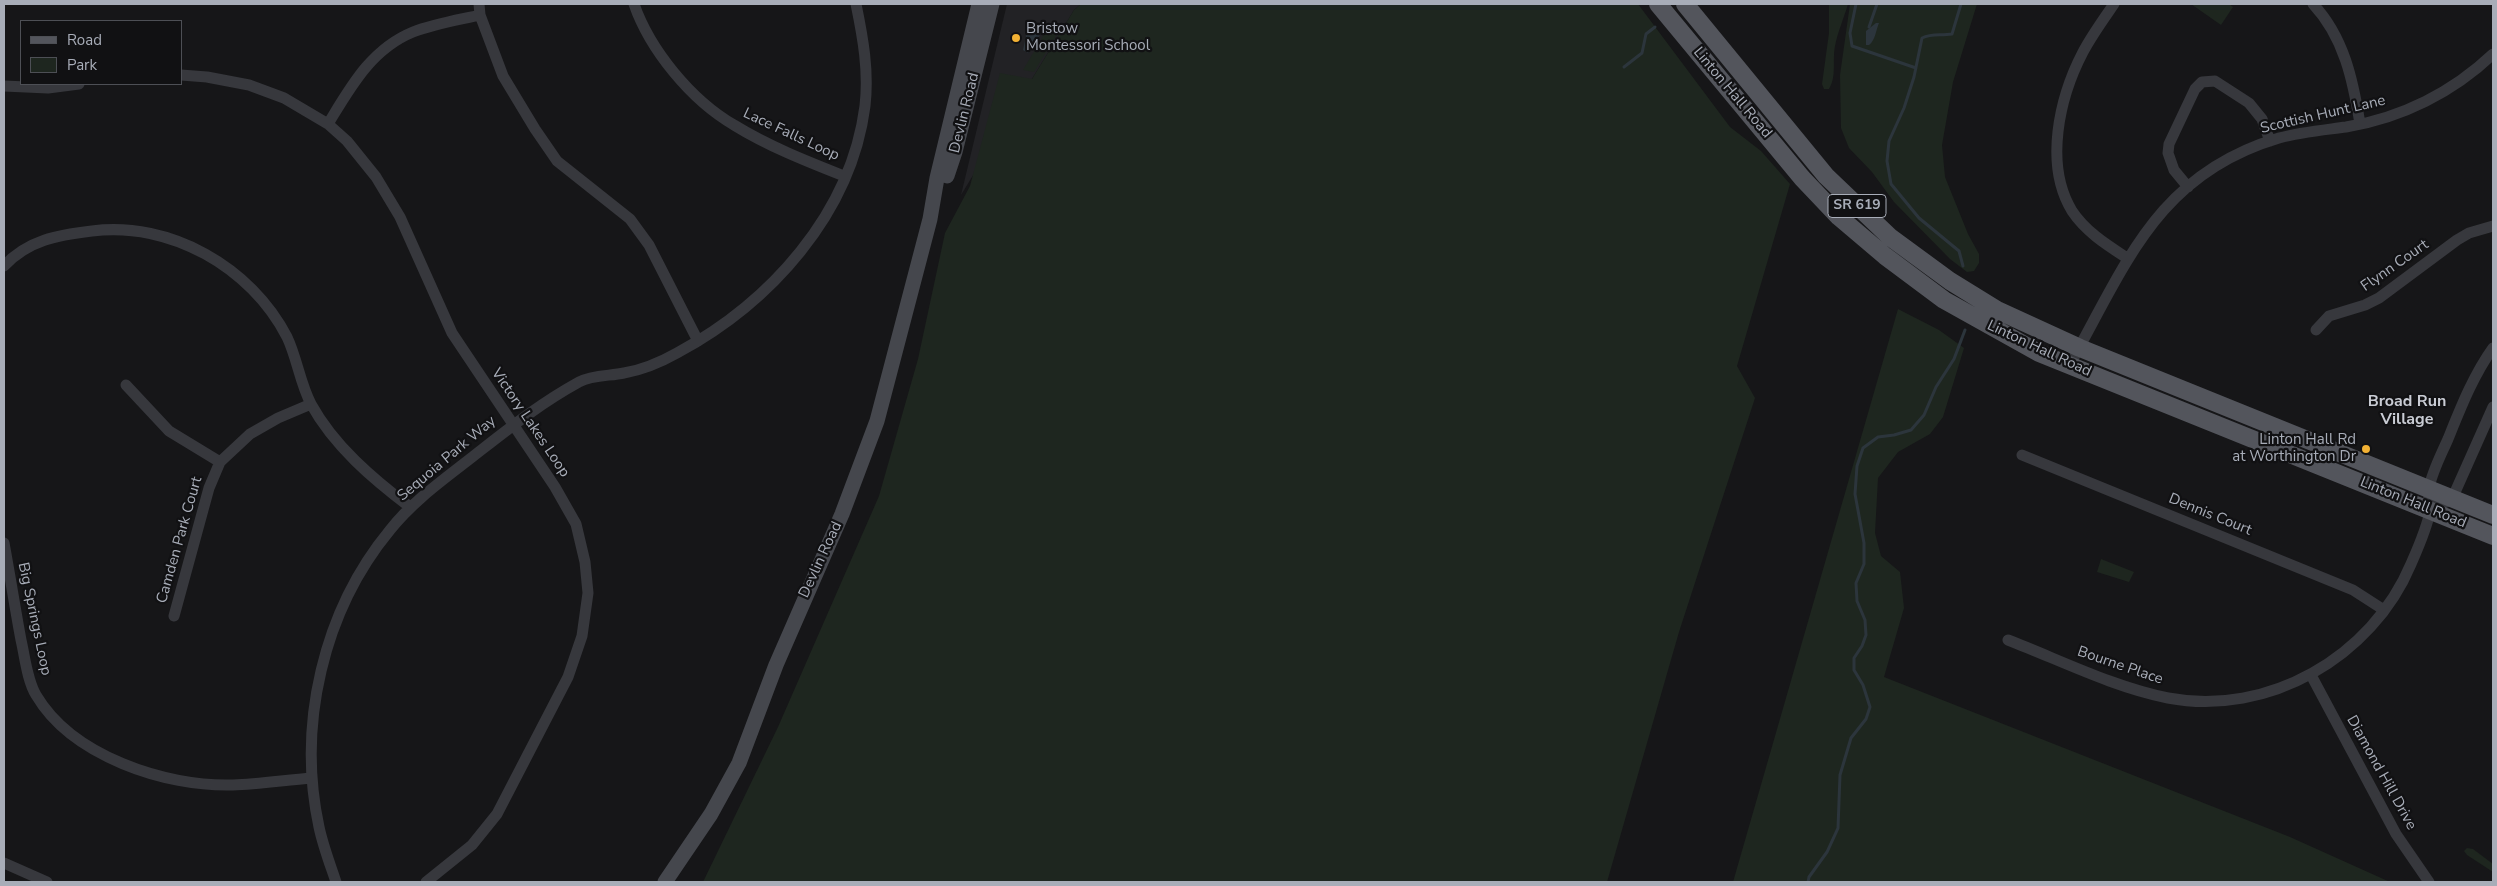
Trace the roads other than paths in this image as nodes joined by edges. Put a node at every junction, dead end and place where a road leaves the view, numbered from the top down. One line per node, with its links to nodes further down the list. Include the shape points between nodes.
1 (634, 4): 17 (street, Lace Falls Loop, via 662,57 692,92 732,125 793,156)
2 (856, 4): 17 (street, Sequoia Park Way, via 866,55 865,106 855,150)
3 (979, 4): 19 (main road, Devlin Road)
4 (992, 4): 19 (main road, Devlin Road, via 955,152)
5 (1658, 4): 27 (main road, Linton Hall Road / SR 619, via 1802,178 1839,217 1944,300 2004,335)
6 (1685, 4): 25 (main road, Linton Hall Road / SR 619, via 1826,176 1890,237 1950,281 1997,310)
7 (2114, 4): 21 (street, via 2075,69 2059,129 2057,167 2060,184 2073,212 2097,238)
8 (2313, 4): 15 (street, via 2330,26 2346,61 2354,85)
9 (479, 9): 14 (street, via 412,32 390,44 369,63 348,90); 24 (street, via 503,76 535,129 557,161 630,219 649,245)
10 (2493, 54): 15 (street, Scottish Hunt Lane, via 2469,75 2432,99 2408,110)
11 (182, 76): 14 (street, Victory Lakes Loop, via 249,85 284,98)
12 (71, 85): 13 (street, via 48,88)
13 (4, 86)
14 (328, 124): 31 (street, Victory Lakes Loop, via 347,141 376,177 400,217 452,333)
15 (2360, 124): 16 (street, Scottish Hunt Lane)
16 (2270, 141): 18 (street, Scottish Hunt Lane, via 2236,156); 18 (street, via 2262,119 2249,103 2215,81 2202,82 2195,89 2169,144 2170,162)
17 (844, 176): 24 (street, Sequoia Park Way, via 823,224 785,271 747,306)
18 (2188, 187): 21 (street, Scottish Hunt Lane, via 2156,218)
19 (930, 219): 50 (main road, Devlin Road, via 879,413 842,514 796,614 739,763)
20 (2493, 226): 23 (street, Flynn Court, via 2457,240 2379,298 2329,316)
21 (2127, 258): 25 (street, Scottish Hunt Lane)
22 (4, 266): 29 (street, via 16,254 43,239 102,229 131,229 192,246 220,262 268,308 287,337)
23 (2316, 330)
24 (698, 341): 31 (street, Sequoia Park Way, via 627,373 582,380)
25 (2080, 348): 27 (street, Scottish Hunt Lane); 34 (main road, Linton Hall Road / SR 619)
26 (2493, 348): 34 (street, via 2457,413)
27 (2070, 364): 37 (main road, Linton Hall Road / SR 619)
28 (126, 385): 33 (street, via 169,431)
29 (311, 404): 33 (street, Camden Park Court, via 250,434); 36 (street, via 337,440 373,479)
30 (2493, 406): 35 (street)
31 (513, 424): 36 (street, Sequoia Park Way); 49 (street, Victory Lakes Loop, via 576,524 588,593 582,636 568,677 497,814 472,845)
32 (2022, 455): 41 (street, Dennis Court, via 2353,590)
33 (220, 462): 42 (street, Camden Park Court, via 209,488)
34 (2428, 489): 35 (main road, Linton Hall Road / SR 619); 37 (street)
35 (2452, 499): 37 (street); 38 (main road, Linton Hall Road / SR 619)
36 (410, 507): 45 (street, Sequoia Park Way, via 389,530 357,577 338,618 325,656 314,707)
37 (2430, 510): 39 (main road, Linton Hall Road / SR 619); 41 (street, Bourne Place, via 2411,565)
38 (2493, 516)
39 (2493, 536)
40 (4, 543): 45 (street, Big Springs Loop, via 35,694 55,720 85,745 118,763 190,782 232,785)
41 (2384, 610): 44 (street, Bourne Place, via 2352,646)
42 (174, 616)
43 (2008, 640): 44 (street, Bourne Place, via 2116,683 2178,700 2226,700 2251,696 2290,685)
44 (2310, 675): 51 (street, Diamond Hill Drive, via 2396,834)
45 (312, 778): 48 (street, Sequoia Park Way, via 319,828)
46 (4, 863): 47 (street)
47 (46, 882)
48 (336, 882)
49 (426, 882)
50 (665, 882)
51 (2428, 882)

